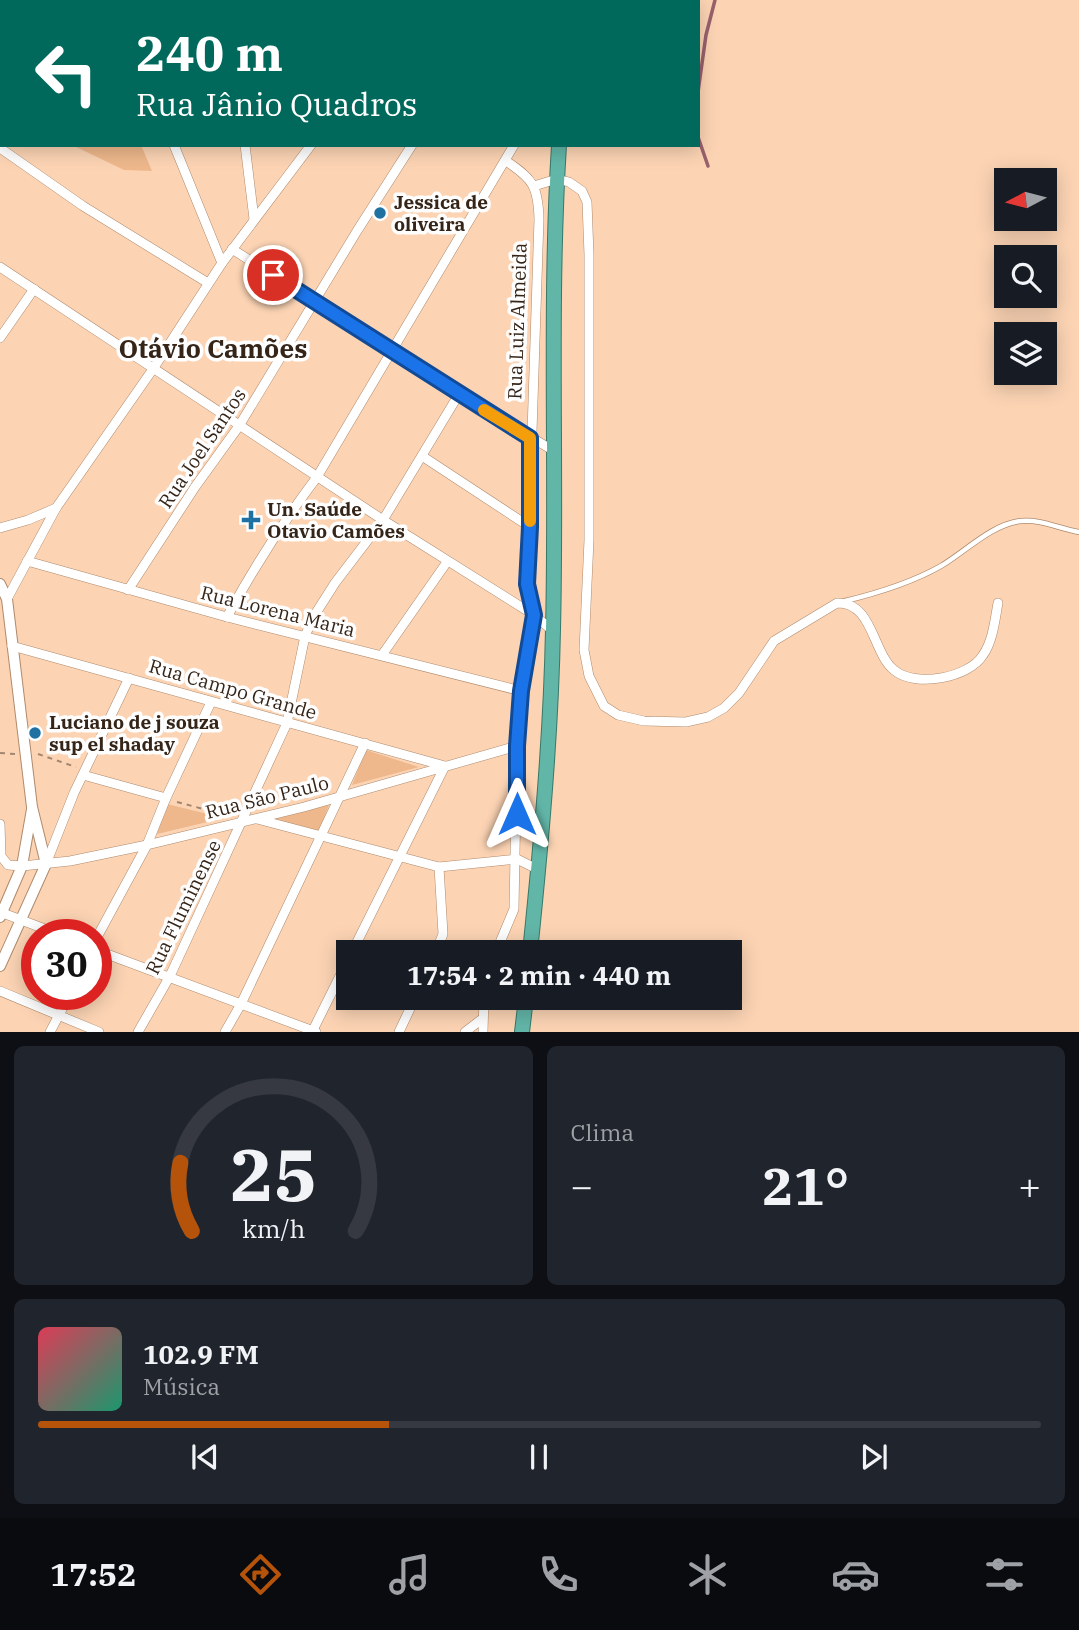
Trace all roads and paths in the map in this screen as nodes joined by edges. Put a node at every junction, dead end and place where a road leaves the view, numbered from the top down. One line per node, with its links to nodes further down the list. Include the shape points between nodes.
1 (175, 147): 13 (street)
2 (245, 147): 11 (street)
3 (309, 147): 11 (street)
4 (411, 147): 17 (street, Rua Joel Santos)
5 (513, 147): 8 (street)
6 (559, 147): 9 (highway)
7 (2, 153): 15 (street)
8 (506, 161): 10 (street); 19 (street)
9 (557, 179): 10 (street); 24 (highway); 37 (street, via 582,191 588,213 589,540 584,650 586,669 599,700 610,712 644,721 686,722 708,717 739,693 774,640)
10 (534, 186): 23 (street, Rua Luiz Almeida, via 539,219)
11 (254, 219): 12 (street)
12 (232, 249): 13 (street); 17 (street)
13 (222, 263): 15 (street)
14 (0, 267): 16 (street)
15 (208, 283): 20 (street)
16 (34, 289): 18 (street); 20 (street)
17 (314, 302): 19 (street); 22 (street, Rua Joel Santos)
18 (0, 338)
19 (393, 350): 21 (street); 26 (street)
20 (153, 369): 22 (street); 27 (street)
21 (459, 394): 23 (street); 25 (street, Rua Fluminense)
22 (239, 426): 26 (street); 35 (street, Rua Joel Santos)
23 (530, 438): 24 (street); 29 (street, Rua Luiz Almeida)
24 (554, 451): 41 (highway)
25 (422, 456): 28 (street, Rua Fluminense); 29 (street)
26 (317, 477): 28 (street); 40 (street, via 265,550)
27 (56, 508): 30 (street); 32 (street)
28 (383, 520): 33 (street); 42 (street, Rua Fluminense, via 329,591)
29 (530, 527): 39 (street, Rua Luiz Almeida, via 527,584)
30 (0, 528)
31 (1079, 531): 37 (lane, via 1017,521 920,576)
32 (27, 561): 35 (street, Rua Lorena Maria); 36 (street)
33 (447, 562): 39 (street); 44 (street)
34 (0, 584): 36 (street)
35 (128, 590): 40 (street, Rua Lorena Maria)
36 (7, 599): 43 (street)
37 (837, 603): 38 (street, via 855,608 894,670 927,679 957,674 979,661 989,643)
38 (998, 603)
39 (534, 615): 41 (street); 46 (street, Rua Luiz Almeida)
40 (228, 617): 42 (street, Rua Lorena Maria)
41 (553, 631): 68 (highway)
42 (305, 636): 44 (street, Rua Lorena Maria); 48 (street, Rua Fluminense)
43 (12, 646): 45 (street, Rua Campo Grande); 52 (street)
44 (382, 655): 46 (street, Rua Lorena Maria)
45 (129, 678): 47 (street, Rua Campo Grande); 54 (street)
46 (521, 691): 50 (street, Rua Luiz Almeida)
47 (211, 702): 48 (street, Rua Campo Grande); 56 (street)
48 (287, 723): 49 (street, Rua Campo Grande); 59 (street, Rua Fluminense)
49 (365, 743): 53 (street, Rua Campo Grande); 55 (street)
50 (517, 746): 53 (street, Rua São Paulo); 64 (street, Rua Luiz Almeida)
51 (0, 754): 52 (path)
52 (25, 754): 54 (path, via 61,761); 57 (street)
53 (444, 766): 55 (street, Rua São Paulo); 63 (street)
54 (83, 775): 56 (street); 65 (street)
55 (338, 797): 58 (street, Rua São Paulo); 61 (street)
56 (166, 798): 59 (path); 62 (street)
57 (32, 807): 65 (street); 66 (street)
58 (255, 819): 59 (street, Rua São Paulo); 61 (street)
59 (243, 820): 62 (street, Rua São Paulo); 79 (street, Rua Fluminense)
60 (0, 824): 66 (street, via 2,859 8,865)
61 (320, 837): 63 (street); 82 (street)
62 (147, 845): 65 (street, Rua São Paulo); 71 (street)
63 (400, 858): 67 (street); 73 (street)
64 (517, 859): 67 (street); 68 (street); 75 (street, Rua Luiz Almeida, via 514,909)
65 (46, 864): 66 (street, Rua São Paulo); 70 (street)
66 (22, 866): 69 (street)
67 (439, 867): 74 (street)
68 (539, 870): 76 (highway)
69 (1, 914): 72 (street)
70 (22, 919)
71 (107, 919)
72 (21, 922): 78 (street)
73 (358, 940)
74 (441, 940)
75 (501, 940)
76 (531, 940)
77 (112, 956): 79 (street)
78 (0, 966)
79 (170, 976): 82 (street); 91 (street, Rua Fluminense)
80 (336, 984): 93 (street)
81 (0, 991): 87 (street)
82 (241, 1004): 92 (street); 93 (street)
83 (61, 1010): 87 (street)
84 (409, 1010): 94 (street)
85 (483, 1010): 88 (street)
86 (525, 1010): 97 (highway)
87 (58, 1015): 89 (street); 90 (street)
88 (482, 1018): 95 (street); 96 (street)
89 (50, 1031)
90 (99, 1031)
91 (138, 1031)
92 (225, 1031)
93 (313, 1031)
94 (399, 1031)
95 (465, 1031)
96 (483, 1031)
97 (522, 1031)

